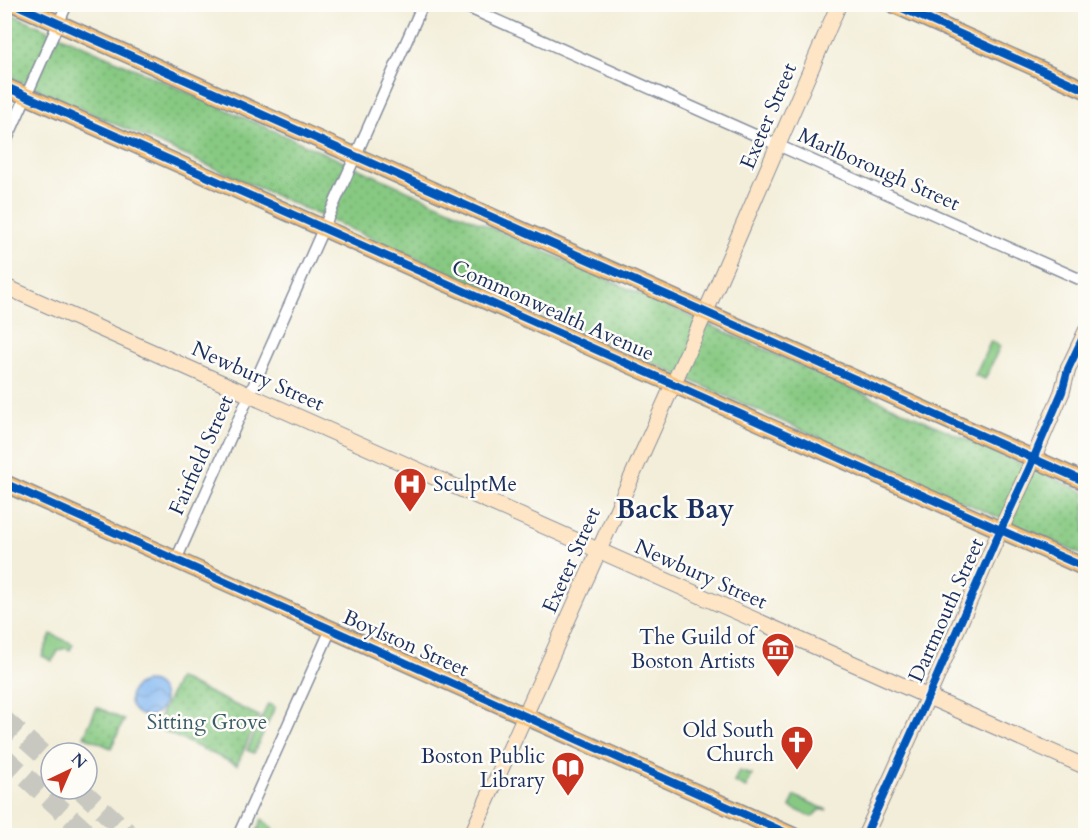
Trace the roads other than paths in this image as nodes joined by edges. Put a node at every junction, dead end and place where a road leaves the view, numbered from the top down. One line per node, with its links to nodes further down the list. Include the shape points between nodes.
1 (15, 4): 7 (main road)
2 (67, 4): 7 (street)
3 (423, 4): 13 (street, Fairfield Street)
4 (460, 4): 12 (street, Marlborough Street)
5 (839, 4): 12 (main road, Exeter Street)
6 (893, 4): 9 (main road)
7 (58, 24): 10 (street); 13 (main road)
8 (4, 86): 10 (main road, Commonwealth Avenue)
9 (1086, 90)
10 (26, 96): 11 (street); 14 (main road, Commonwealth Avenue)
11 (4, 146)
12 (778, 146): 15 (street, Marlborough Street); 17 (main road, Exeter Street)
13 (355, 157): 14 (street, Fairfield Street); 17 (main road)
14 (323, 228): 19 (main road, Commonwealth Avenue); 20 (street, Fairfield Street)
15 (1086, 282)
16 (4, 286): 20 (main road, Newbury Street)
17 (705, 312): 19 (main road, Exeter Street); 21 (main road)
18 (1086, 331): 21 (main road, Dartmouth Street)
19 (674, 384): 24 (main road, Commonwealth Avenue); 25 (main road, Exeter Street)
20 (249, 395): 25 (main road, Newbury Street); 26 (street, Fairfield Street)
21 (1033, 459): 22 (main road); 24 (main road, Dartmouth Street)
22 (1086, 482)
23 (4, 483): 26 (main road, Boylston Street)
24 (1001, 530): 27 (main road, Commonwealth Avenue); 29 (main road, Dartmouth Street)
25 (598, 552): 29 (main road, Newbury Street); 30 (main road, Exeter Street)
26 (177, 560): 28 (main road, Boylston Street)
27 (1086, 568)
28 (331, 629): 30 (main road, Boylston Street); 32 (street)
29 (928, 697): 31 (main road, Newbury Street); 35 (main road, Dartmouth Street)
30 (526, 715): 33 (main road, Exeter Street); 34 (main road, Boylston Street)
31 (1086, 767)
32 (238, 836)
33 (471, 836)
34 (793, 836)
35 (865, 836)

